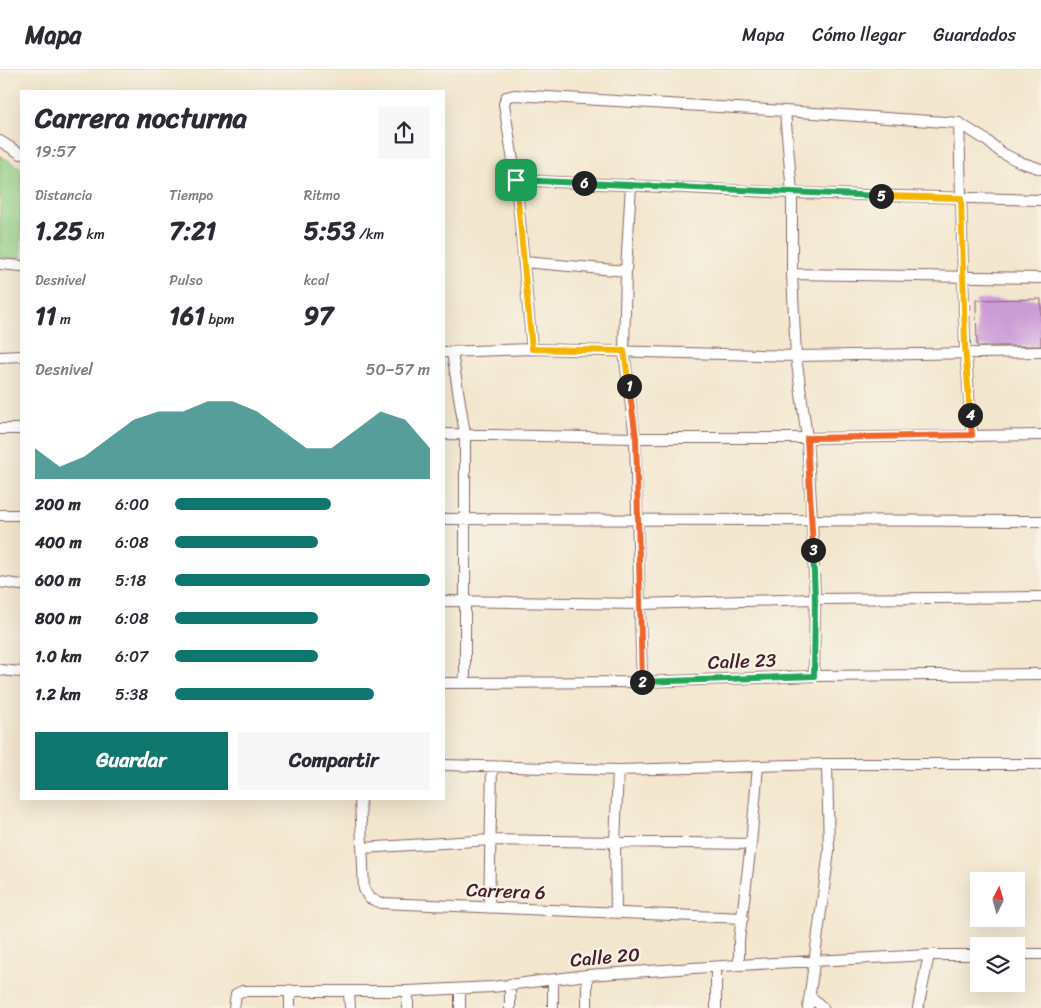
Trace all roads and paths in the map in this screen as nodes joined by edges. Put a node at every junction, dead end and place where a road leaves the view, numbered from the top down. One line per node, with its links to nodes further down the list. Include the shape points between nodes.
1 (785, 111): 2 (street); 6 (street, via 506,97 504,104); 8 (street)
2 (959, 123): 5 (street, via 1002,153); 9 (street)
3 (0, 141): 4 (street)
4 (20, 153)
5 (1041, 168)
6 (516, 180): 7 (street); 11 (street)
7 (631, 184): 8 (street); 14 (street)
8 (792, 193): 9 (street); 15 (street)
9 (961, 198): 10 (street); 16 (street)
10 (1041, 200)
11 (524, 262): 14 (street); 18 (street)
12 (0, 264): 13 (street)
13 (20, 266)
14 (626, 271): 19 (street)
15 (792, 274): 16 (street); 24 (street)
16 (962, 276): 17 (street); 20 (street)
17 (1041, 278)
18 (532, 349): 19 (street); 22 (street)
19 (624, 351): 24 (street); 32 (street)
20 (965, 352): 21 (street); 24 (street); 30 (street)
21 (1041, 352)
22 (448, 353): 29 (street)
23 (20, 356): 25 (street)
24 (796, 356): 33 (street)
25 (0, 357)
26 (0, 429): 27 (street)
27 (20, 430)
28 (445, 434): 29 (street)
29 (465, 434): 32 (street); 37 (street)
30 (972, 435): 31 (street); 33 (street)
31 (1041, 435)
32 (636, 438): 33 (street); 38 (street)
33 (807, 438): 39 (street)
34 (20, 515): 35 (street)
35 (0, 516)
36 (445, 519): 37 (street)
37 (465, 520): 38 (street); 45 (street)
38 (638, 520): 39 (street); 47 (street)
39 (812, 521): 40 (street); 44 (street)
40 (1041, 521)
41 (0, 582): 42 (street)
42 (20, 585)
43 (1041, 597): 44 (street)
44 (815, 599): 47 (street); 51 (street)
45 (466, 601): 46 (street); 47 (street); 54 (street)
46 (445, 602)
47 (641, 604): 52 (street)
48 (0, 670): 49 (street)
49 (20, 672)
50 (1041, 674): 51 (street, Calle 23)
51 (814, 676): 52 (street, Calle 23)
52 (642, 682): 54 (street, Calle 23)
53 (445, 683): 54 (street, Calle 23)
54 (466, 683)
55 (827, 764): 56 (street); 58 (street); 73 (street, via 829,851)
56 (1041, 764)
57 (445, 765): 59 (street)
58 (758, 766): 60 (street); 64 (street)
59 (492, 767): 60 (street); 62 (street)
60 (618, 770): 63 (street)
61 (360, 800): 65 (street, Carrera 6)
62 (491, 840): 63 (street); 65 (street); 66 (street)
63 (615, 843): 64 (street); 67 (street)
64 (751, 844): 68 (street)
65 (362, 848): 66 (street, Carrera 6, via 364,890 369,898 381,903)
66 (489, 908): 67 (street, Carrera 6)
67 (616, 913): 68 (street, Carrera 6)
68 (743, 918): 74 (street)
69 (1025, 954): 70 (street)
70 (1041, 954)
71 (929, 955): 72 (street, Calle 20); 73 (street, Calle 20); 95 (street)
72 (970, 955)
73 (815, 962): 74 (street, Calle 20); 83 (street)
74 (739, 965): 75 (street, Calle 20)
75 (716, 967): 76 (street, Calle 20); 92 (street)
76 (587, 975): 77 (street, Calle 20); 91 (street)
77 (553, 980): 78 (street, Calle 20); 90 (street)
78 (510, 984): 79 (street, Calle 20); 89 (street)
79 (460, 989): 81 (street, Calle 20); 88 (street)
80 (290, 990): 82 (street, Calle 20); 84 (street, Calle 20, via 242,991 236,994); 85 (street)
81 (408, 991): 82 (street, Calle 20); 87 (street)
82 (349, 992): 86 (street)
83 (810, 996): 93 (street); 94 (street)
84 (234, 1008)
85 (290, 1008)
86 (350, 1008)
87 (408, 1008)
88 (460, 1008)
89 (510, 1008)
90 (553, 1008)
91 (587, 1008)
92 (716, 1008)
93 (808, 1008)
94 (823, 1008)
95 (918, 1008)

